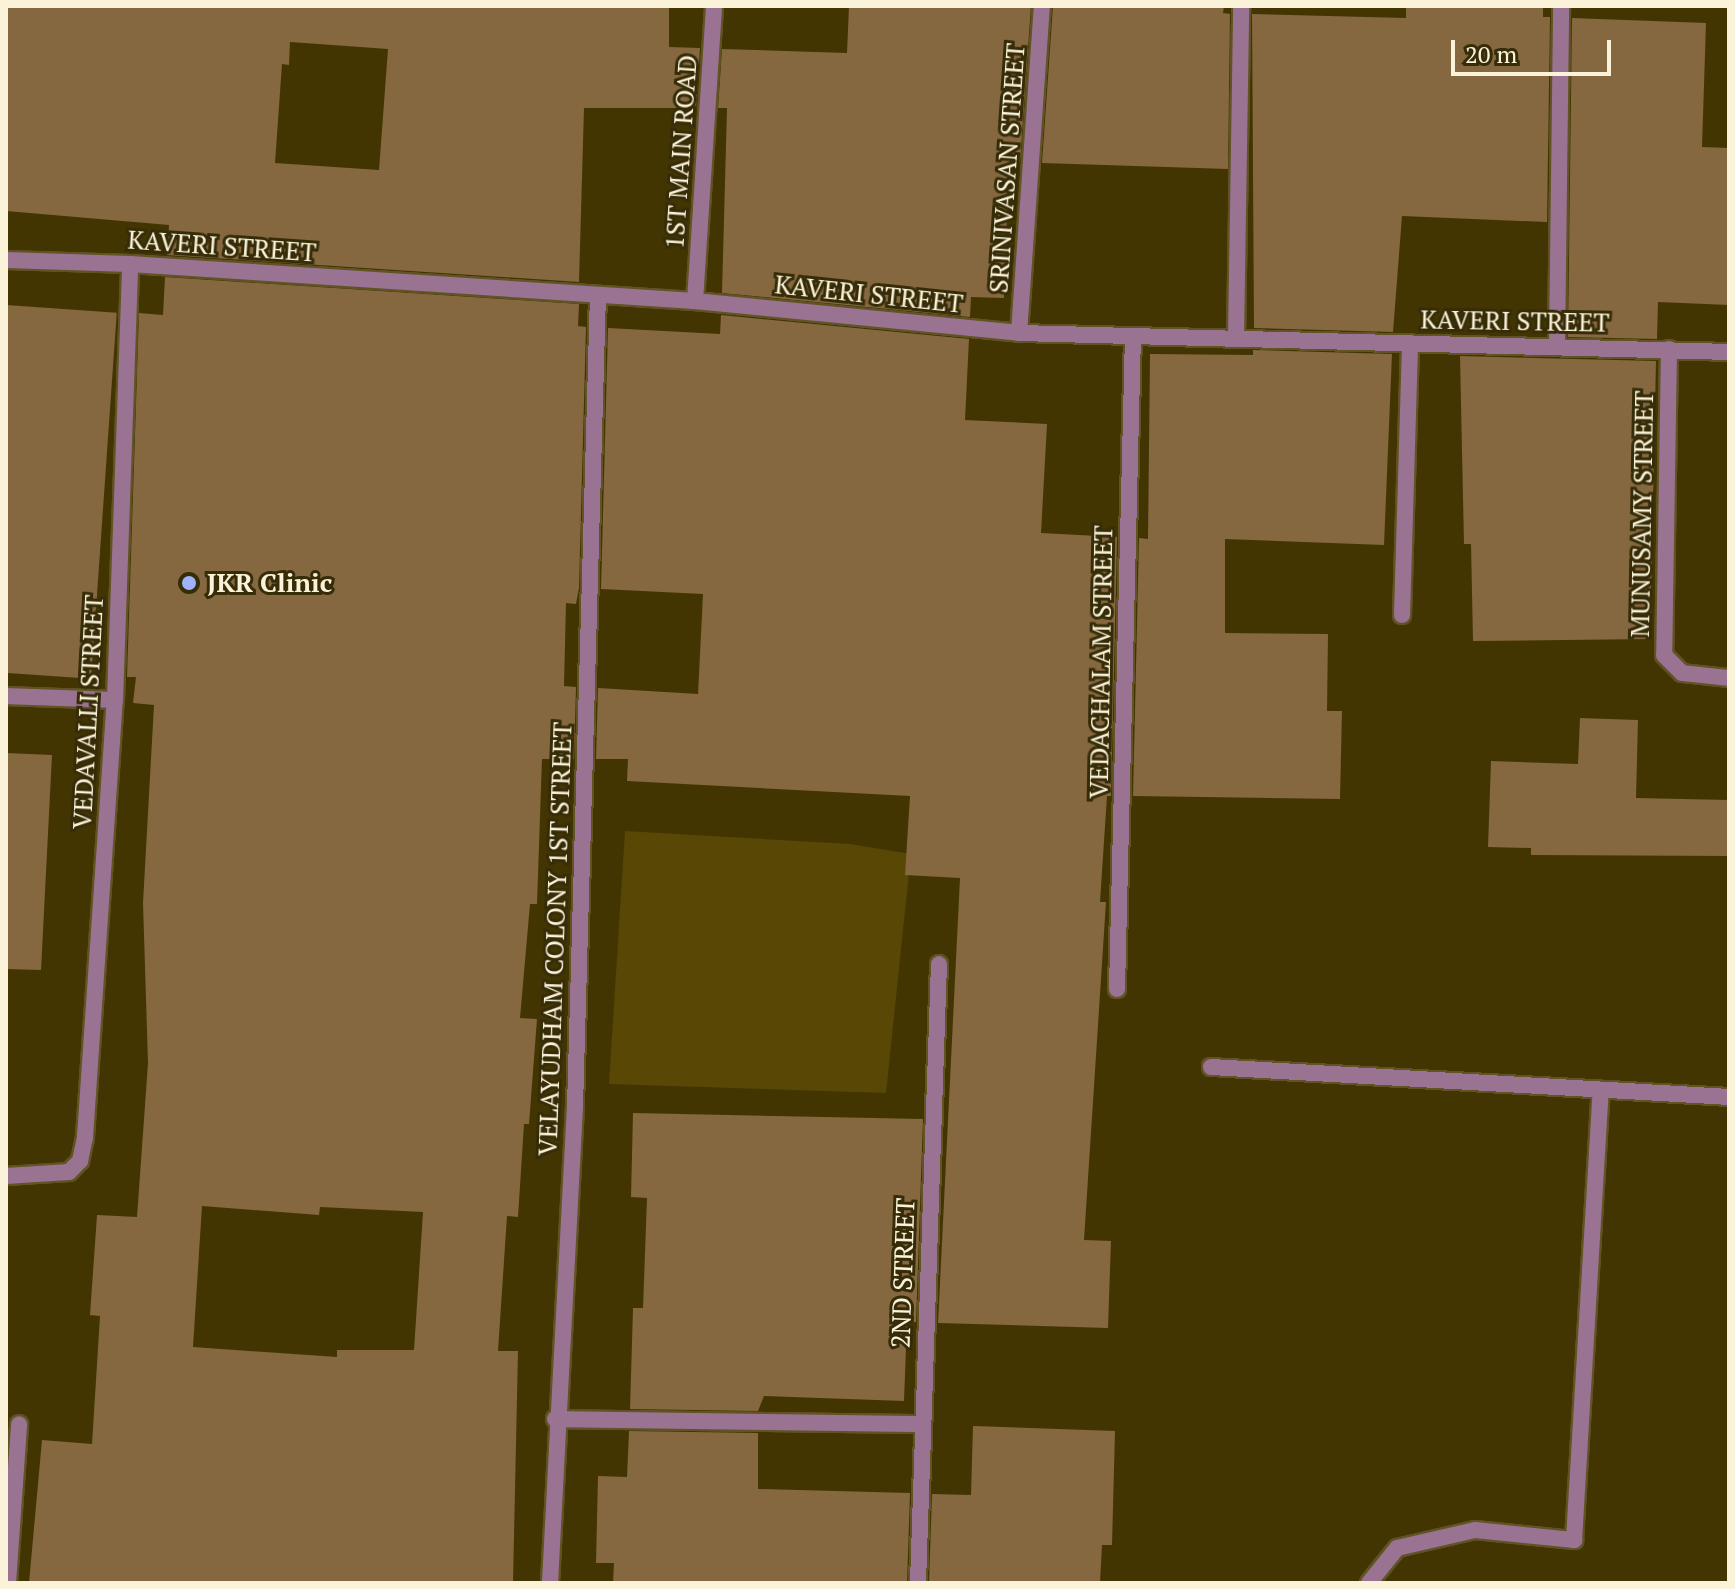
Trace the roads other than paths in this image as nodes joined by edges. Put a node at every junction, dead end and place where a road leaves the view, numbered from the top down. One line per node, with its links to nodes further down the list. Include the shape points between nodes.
1 (714, 6): 8 (street, 1ST MAIN ROAD)
2 (1042, 6): 9 (street, SRINIVASAN STREET)
3 (1241, 6): 11 (street)
4 (1561, 6): 13 (street)
5 (6, 260): 6 (street, KAVERI STREET)
6 (130, 264): 7 (street, KAVERI STREET); 19 (street, VEDAVALLI STREET)
7 (598, 295): 8 (street, KAVERI STREET); 26 (street, VELAYUDHAM COLONY 1ST STREET, via 575,1107)
8 (695, 301): 9 (street, KAVERI STREET)
9 (1019, 333): 10 (street, KAVERI STREET)
10 (1133, 336): 11 (street, KAVERI STREET); 21 (street, VEDACHALAM STREET)
11 (1236, 338): 12 (street, KAVERI STREET)
12 (1410, 343): 13 (street, KAVERI STREET); 16 (street)
13 (1557, 346): 14 (street, KAVERI STREET)
14 (1669, 349): 15 (street, KAVERI STREET); 17 (street, MUNUSAMY STREET, via 1664,655 1682,673)
15 (1729, 352)
16 (1402, 615)
17 (1729, 678)
18 (6, 696): 19 (street)
19 (115, 700): 25 (street, VEDAVALLI STREET, via 89,1100 80,1161 69,1172)
20 (939, 964): 28 (street, 2ND STREET)
21 (1117, 989)
22 (1211, 1067): 23 (street)
23 (1601, 1090): 24 (street); 32 (street, via 1574,1540 1475,1530 1397,1548)
24 (1729, 1097)
25 (6, 1176)
26 (555, 1419): 28 (street); 30 (street, VELAYUDHAM COLONY 1ST STREET)
27 (19, 1424): 29 (street)
28 (923, 1424): 31 (street, 2ND STREET)
29 (8, 1583)
30 (550, 1583)
31 (918, 1583)
32 (1369, 1583)

